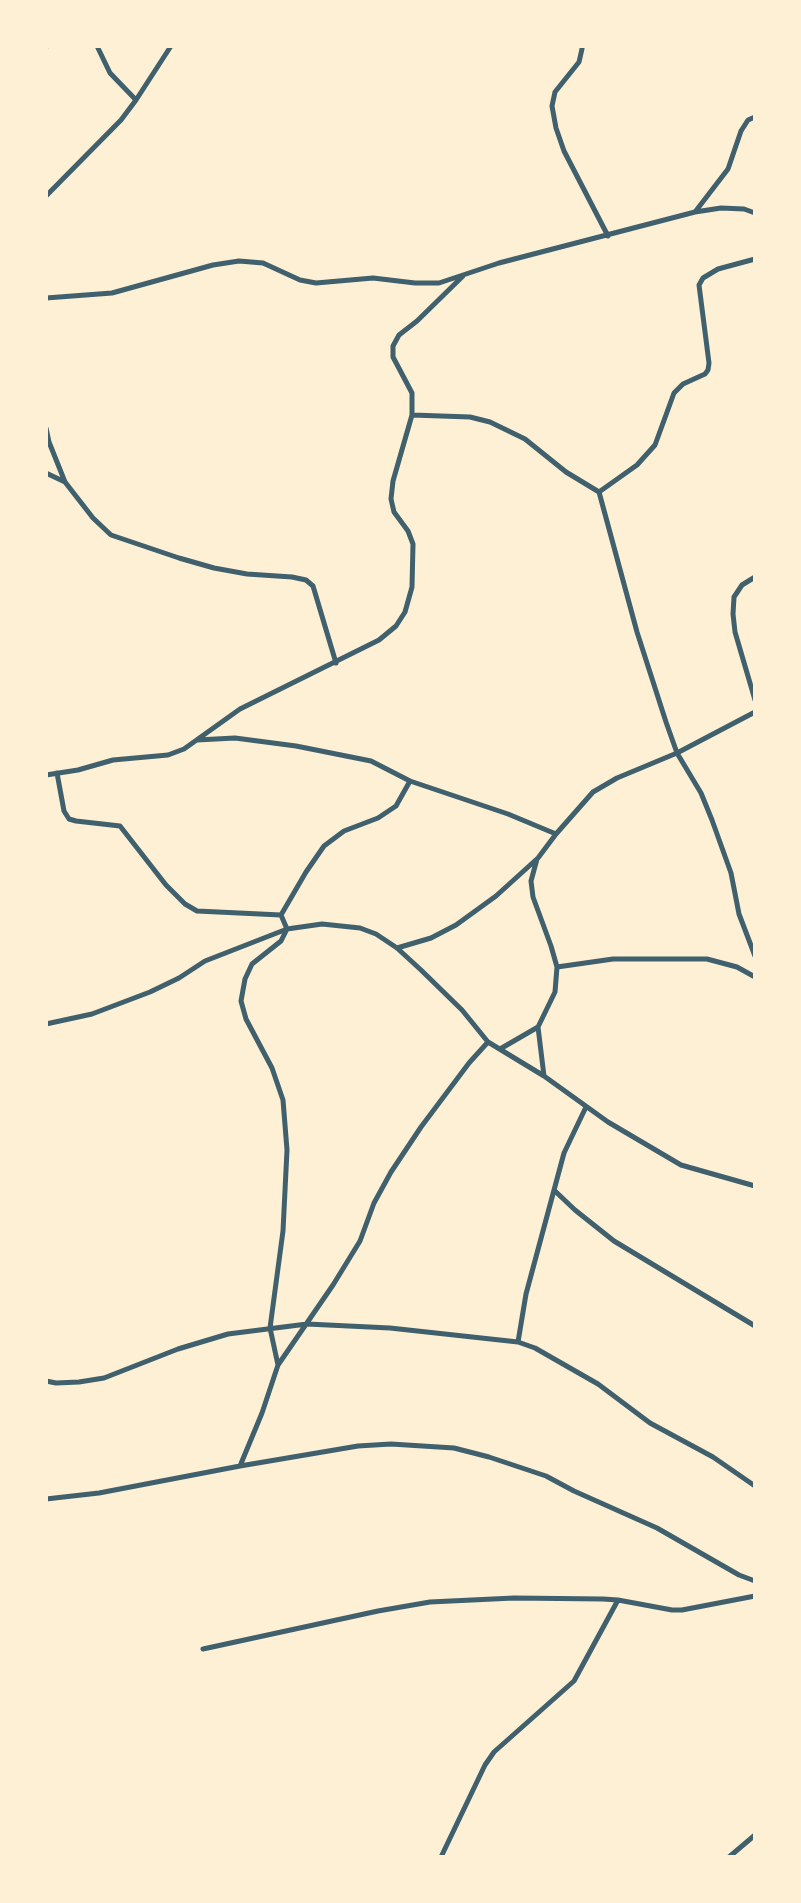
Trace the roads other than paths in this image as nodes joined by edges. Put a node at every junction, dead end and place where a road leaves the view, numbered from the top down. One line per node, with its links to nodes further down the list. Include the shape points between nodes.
1 (97, 46): 4 (street, via 110,73)
2 (171, 46): 4 (street)
3 (582, 46): 9 (street, via 579,62 555,92 552,106 564,151)
4 (136, 100): 6 (street, via 121,120)
5 (755, 117): 7 (street, via 748,120 741,131 728,169)
6 (46, 196)
7 (695, 212): 8 (street, via 721,208); 9 (street)
8 (755, 213)
9 (608, 236): 11 (street, via 499,263)
10 (755, 259): 17 (street, via 718,269 699,285 708,370 674,393 656,445 637,465)
11 (462, 276): 12 (street, via 439,283 373,278 316,283 300,280 263,263 238,261 112,293); 13 (street, via 399,335 393,346 393,357 412,394)
12 (46, 298)
13 (412, 415): 17 (street, via 470,416 490,422 525,440); 19 (street, via 391,499 394,512 413,544 412,587 405,612 396,626 379,640)
14 (46, 428): 16 (street)
15 (46, 473): 16 (street)
16 (66, 482): 19 (street, via 93,518 111,535 214,568 306,580 313,586)
17 (598, 492): 23 (street, via 637,632)
18 (755, 577): 20 (street, via 742,585 734,597 733,614 735,632)
19 (336, 663): 22 (street, via 240,709)
20 (755, 700)
21 (755, 712): 23 (street)
22 (196, 740): 24 (street, via 168,755 113,760); 26 (street, via 235,738 296,746 371,762)
23 (677, 753): 27 (street, via 617,778 593,792); 32 (street, via 701,792 712,820 731,873 739,914)
24 (57, 773): 25 (street); 29 (street, via 64,811 69,818 120,826 185,904 197,911)
25 (46, 775)
26 (410, 781): 27 (street); 29 (street, via 396,806 378,818 344,831 324,846)
27 (556, 834): 28 (street)
28 (538, 858): 31 (street, via 496,896 456,925 431,938); 33 (street, via 531,881 533,897)
29 (281, 915): 30 (street)
30 (287, 929): 31 (street, via 322,924 360,928); 35 (street, via 205,961 179,978 142,995 92,1014); 45 (street, via 281,941 252,964 241,1001 246,1019 272,1068 284,1109 287,1150 283,1231)
31 (397, 948): 37 (street, via 462,1010)
32 (755, 956)
33 (557, 967): 34 (street, via 613,959 706,959 737,967); 36 (street, via 555,992)
34 (755, 977)
35 (46, 1024)
36 (538, 1027): 38 (street); 39 (street)
37 (488, 1042): 38 (street); 43 (street, via 390,1172 360,1241)
38 (500, 1049): 39 (street)
39 (544, 1076): 40 (street)
40 (586, 1107): 41 (street, via 681,1165); 42 (street, via 564,1153)
41 (755, 1186)
42 (555, 1191): 44 (street, via 614,1241); 46 (street, via 526,1294)
43 (307, 1324): 45 (street); 46 (street, via 390,1328); 47 (street)
44 (755, 1326)
45 (270, 1328): 47 (street); 48 (street, via 228,1334 178,1349 104,1378 80,1382)
46 (518, 1342): 50 (street, via 535,1348 598,1384 650,1423 712,1457)
47 (278, 1365): 49 (street)
48 (46, 1381)
49 (240, 1466): 51 (street, via 100,1493); 52 (street, via 358,1446 391,1444 454,1448 546,1476 657,1528 739,1575)
50 (755, 1486)
51 (46, 1499)
52 (755, 1580)
53 (755, 1596): 54 (street, via 682,1610)
54 (618, 1600): 55 (street, via 514,1598 430,1602); 57 (street, via 574,1681 494,1752 485,1765)
55 (203, 1650)
56 (755, 1835): 58 (street)
57 (441, 1857)
58 (729, 1857)

